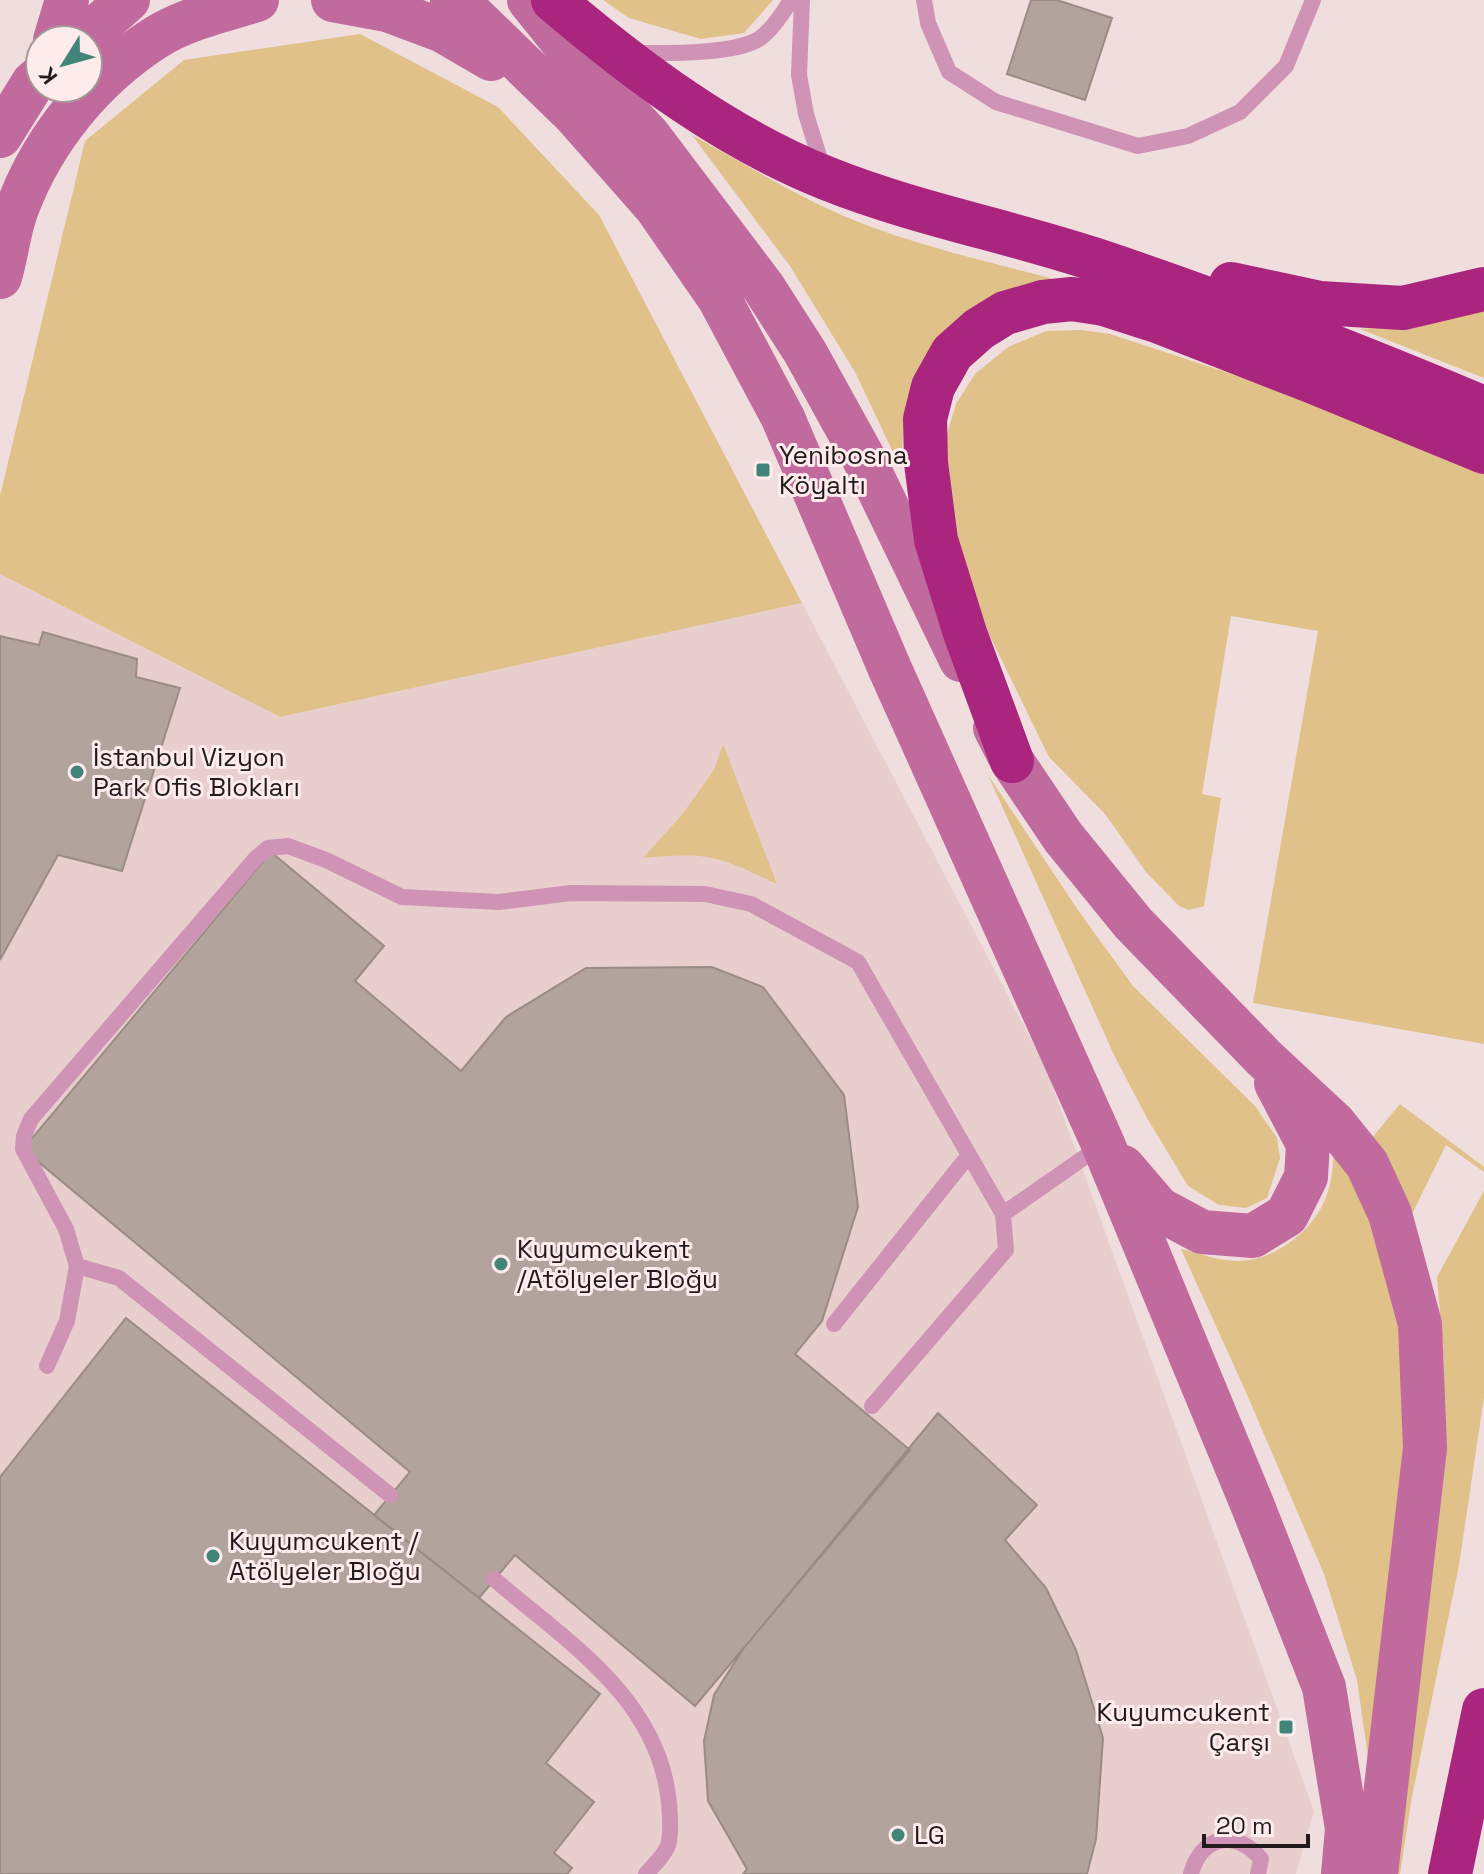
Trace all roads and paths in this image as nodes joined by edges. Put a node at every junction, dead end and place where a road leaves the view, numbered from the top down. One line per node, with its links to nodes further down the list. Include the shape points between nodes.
1 (67, 0): 12 (main road)
2 (128, 0): 13 (main road)
3 (257, 0): 20 (main road, via 156,37 68,115 17,209)
4 (333, 0): 16 (main road, via 387,10 443,31)
5 (452, 0): 16 (main road)
6 (529, 0): 24 (main road, via 649,136 764,288 805,352 863,457)
7 (553, 0): 14 (highway)
8 (791, 0): 14 (lane, via 760,39 733,48)
9 (802, 0): 18 (lane, via 799,75)
10 (924, 0): 11 (lane, via 949,72 996,102 1138,146 1188,136 1240,112 1286,66)
11 (1313, 0)
12 (60, 24)
13 (100, 24)
14 (614, 52): 18 (highway, via 751,142)
15 (24, 99): 17 (main road)
16 (574, 114): 26 (main road, via 656,207 719,298 783,418)
17 (0, 136)
18 (826, 178): 19 (highway)
19 (1091, 258): 21 (highway, via 1320,303 1403,308); 22 (highway, via 1260,318)
20 (0, 277)
21 (1484, 289)
22 (1484, 408)
23 (1484, 452): 24 (highway, via 1104,304 1043,302 1005,313 979,329 952,353 933,387 925,419 926,463 936,540)
24 (1012, 761): 25 (main road, via 1063,837 1133,923)
25 (1264, 1058): 26 (main road, via 1308,1144 1306,1177 1287,1215 1253,1236 1202,1232 1159,1209); 40 (main road, via 1334,1123 1367,1164 1390,1214 1420,1324 1425,1448)
26 (1103, 1144): 28 (lane); 39 (main road, via 1324,1687 1347,1829)
27 (969, 1155): 28 (lane); 29 (lane, via 858,962 751,904 705,894 571,893 499,902 402,897 288,846 268,848 31,1119 23,1149 66,1229); 30 (lane)
28 (1003, 1214): 32 (lane, via 1006,1250)
29 (77, 1266): 31 (lane, via 67,1321); 33 (lane, via 119,1278)
30 (834, 1324)
31 (47, 1366)
32 (872, 1406)
33 (390, 1495)
34 (494, 1579): 36 (lane, via 611,1680 649,1730 667,1787 670,1817 668,1847)
35 (1484, 1710): 41 (highway)
36 (646, 1874)
37 (1191, 1874): 38 (lane, via 1201,1850 1229,1840 1242,1843 1261,1859)
38 (1258, 1874)
39 (1343, 1874)
40 (1376, 1874)
41 (1450, 1874)

